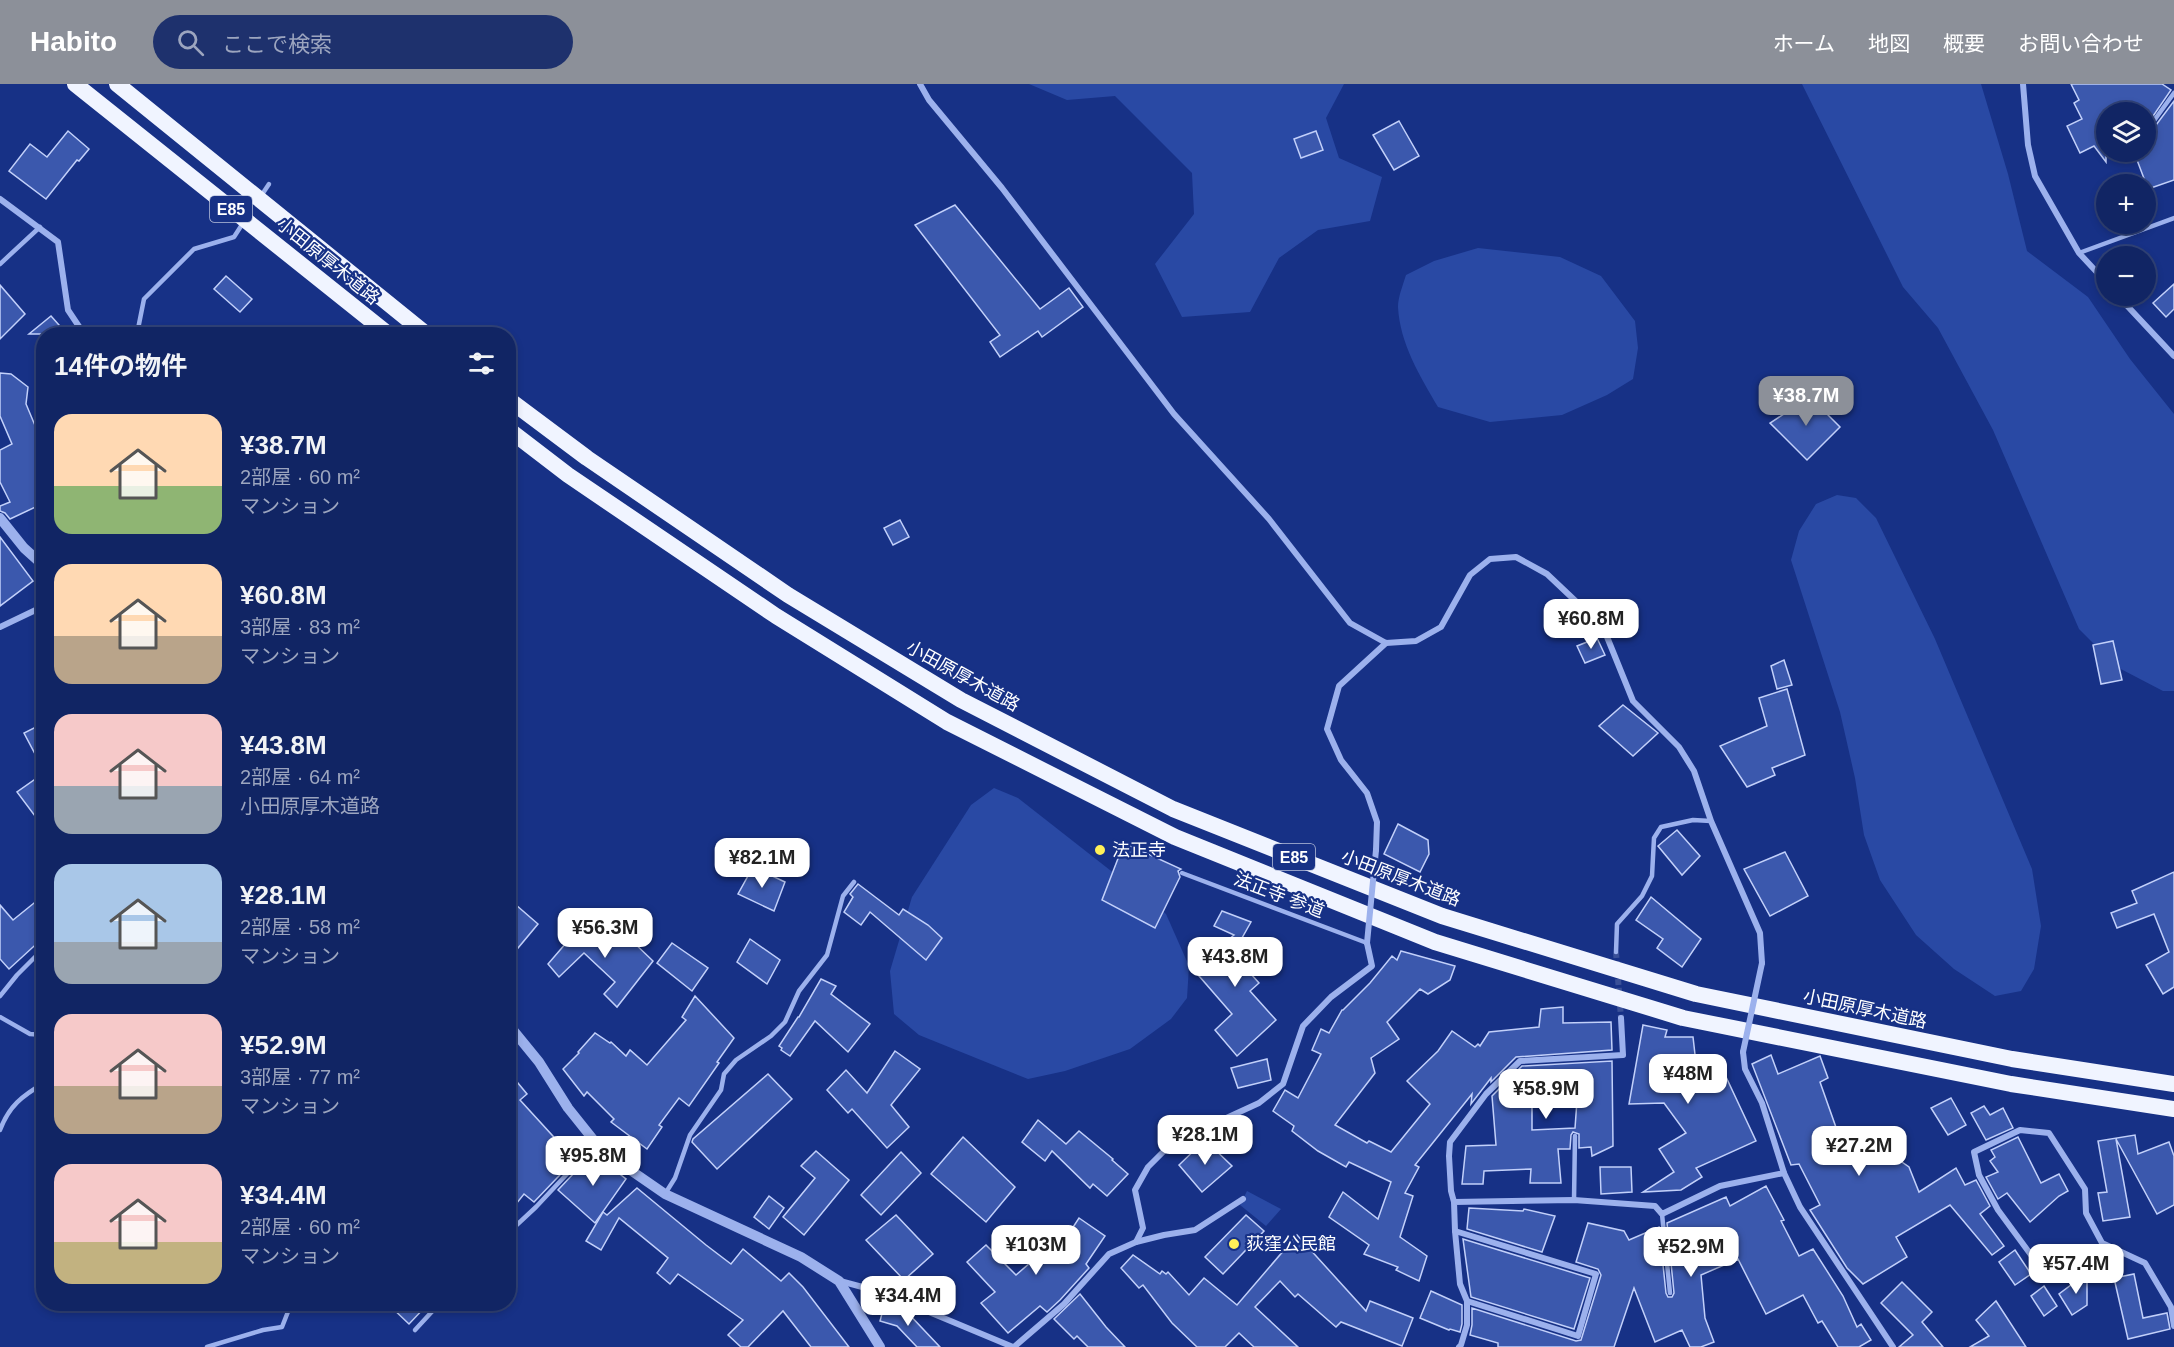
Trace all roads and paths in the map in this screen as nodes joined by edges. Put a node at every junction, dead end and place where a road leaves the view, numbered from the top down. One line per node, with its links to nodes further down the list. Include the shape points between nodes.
1 (75, 84): 19 (highway, 小田原厚木道路 / E85, bridge)
2 (117, 84): 20 (highway, 小田原厚木道路 / E85, bridge)
3 (920, 84): 28 (street, via 1174,414 1269,519 1350,623)
4 (2023, 84): 13 (street, via 2035,176)
5 (2174, 93): 6 (lane)
6 (2156, 118)
7 (268, 184): 9 (lane)
8 (0, 199): 12 (street)
9 (257, 202)
10 (251, 211): 18 (lane, via 234,237 194,249 144,299)
11 (2174, 218): 13 (lane)
12 (40, 227): 14 (lane); 17 (street, via 58,242 68,310)
13 (2079, 253): 15 (street)
14 (0, 264)
15 (2096, 271)
16 (2127, 306): 21 (street)
17 (79, 327)
18 (138, 327)
19 (379, 327)
20 (417, 327)
21 (2174, 356)
22 (516, 405): 40 (highway, 小田原厚木道路 / E85, via 788,595 961,700 1173,809 1442,916 1696,994 2012,1059)
23 (516, 435): 42 (highway, E85, via 568,475 766,609 947,722 1186,841 1436,942 1683,1018 2011,1084)
24 (0, 518): 25 (street)
25 (36, 559)
26 (36, 610): 27 (street)
27 (0, 627)
28 (1386, 643): 29 (street, via 1416,641 1442,627 1470,575 1490,559 1516,557 1547,574 1603,627 1633,701 1689,763); 32 (street, bridge, via 1339,686 1327,729 1341,760 1367,793 1377,822)
29 (1711, 821): 33 (lane, via 1661,826 1654,838 1652,876 1642,896 1617,924); 46 (street, bridge, via 1760,933 1762,963 1743,1052 1745,1069 1762,1103)
30 (1182, 873): 32 (lane, 法正寺 参道)
31 (854, 882): 47 (lane, via 843,896 827,955 799,991 785,1022 724,1074 721,1090 690,1135)
32 (1367, 943): 54 (street, via 1372,966 1331,997 1303,1026 1283,1084 1259,1103 1172,1143 1148,1167 1135,1190 1143,1228)
33 (1616, 952)
34 (36, 956): 35 (lane)
35 (0, 996)
36 (0, 1017): 38 (lane)
37 (1621, 1018): 50 (street, via 1623,1055 1520,1061 1486,1094 1450,1142)
38 (36, 1034)
39 (516, 1034): 45 (street)
40 (2174, 1084)
41 (36, 1088): 43 (lane, via 20,1097)
42 (2174, 1109)
43 (0, 1130)
44 (1575, 1136): 49 (lane)
45 (596, 1143): 47 (street); 52 (lane)
46 (1784, 1173): 51 (street, via 1720,1186); 67 (street, via 1800,1207)
47 (665, 1194): 56 (street, via 801,1257)
48 (1243, 1199): 54 (street, via 1195,1230)
49 (1574, 1200): 50 (street); 51 (street, via 1655,1206)
50 (1454, 1202): 53 (street)
51 (1662, 1214): 57 (lane)
52 (516, 1226)
53 (1455, 1231): 58 (street, via 1460,1284); 58 (street, via 1596,1274 1578,1336)
54 (1136, 1242): 66 (street, via 1109,1254 1064,1304)
55 (2110, 1247): 55 (street, via 2102,1243 2091,1224 2086,1213 2085,1189 2049,1133 2020,1130 1974,1152 1979,1175 1998,1210 2048,1278 2062,1280); 61 (street, via 2145,1263 2171,1306)
56 (839, 1281): 65 (street); 66 (street, via 881,1292)
57 (1670, 1293)
58 (1467, 1301): 63 (street, via 1467,1325)
59 (288, 1311): 64 (lane, via 282,1327)
60 (433, 1311): 62 (lane)
61 (2174, 1326)
62 (415, 1330)
63 (1461, 1346)
64 (207, 1347)
65 (880, 1347)
66 (1014, 1347)
67 (1893, 1347)

